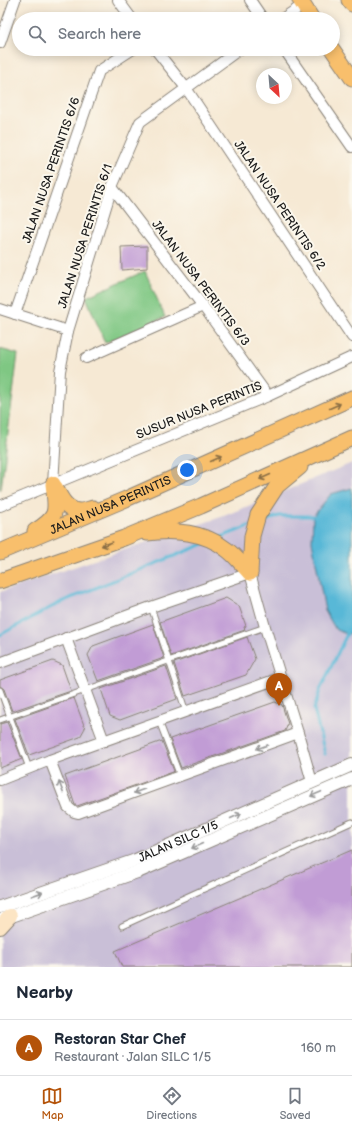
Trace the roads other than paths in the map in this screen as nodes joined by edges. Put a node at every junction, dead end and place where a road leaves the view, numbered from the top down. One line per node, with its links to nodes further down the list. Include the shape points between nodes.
1 (15, 0): 11 (street)
2 (118, 0): 7 (street)
3 (250, 0): 8 (street)
4 (349, 0): 6 (main road)
5 (301, 3): 9 (street); 10 (main road)
6 (352, 4)
7 (127, 12)
8 (258, 12)
9 (290, 12)
10 (307, 12)
11 (0, 43)
12 (122, 56): 23 (street, JALAN NUSA PERINTIS 6/6, via 99,71)
13 (161, 56): 18 (street, JALAN NUSA PERINTIS 6/2)
14 (230, 56): 18 (street, JALAN NUSA PERINTIS 6/1)
15 (289, 56): 19 (street)
16 (337, 56): 17 (main road)
17 (352, 78)
18 (186, 88): 20 (street, JALAN NUSA PERINTIS 6/1, via 140,122); 25 (street, JALAN NUSA PERINTIS 6/2)
19 (352, 147)
20 (112, 187): 21 (street, JALAN NUSA PERINTIS 6/3); 24 (street, JALAN NUSA PERINTIS 6/1)
21 (203, 306): 27 (street); 28 (street, JALAN NUSA PERINTIS 6/3)
22 (0, 309): 23 (street)
23 (15, 314): 24 (street)
24 (68, 331): 32 (street, JALAN NUSA PERINTIS 6/1, via 60,371)
25 (352, 337)
26 (352, 357): 28 (street, SUSUR NUSA PERINTIS)
27 (86, 358)
28 (268, 396): 32 (street, SUSUR NUSA PERINTIS)
29 (352, 398): 33 (main road, JALAN NUSA PERINTIS, one-way to 29)
30 (352, 438): 31 (main road)
31 (311, 456): 35 (main road, one-way to 35); 37 (main road, via 277,486 258,515 252,536)
32 (53, 484): 33 (main road, via 68,507 80,511); 34 (street, SUSUR NUSA PERINTIS); 36 (main road, via 55,510 49,523)
33 (126, 499): 36 (main road, JALAN NUSA PERINTIS)
34 (0, 506)
35 (124, 538): 37 (main road, via 160,531 192,533 226,548); 38 (main road, one-way to 38)
36 (2, 551)
37 (250, 573): 39 (street); 40 (street)
38 (0, 581)
39 (151, 607): 41 (street); 42 (lane)
40 (264, 627): 42 (lane); 44 (street)
41 (66, 638): 43 (street); 46 (street)
42 (169, 660): 46 (lane); 47 (lane)
43 (0, 663)
44 (280, 678): 47 (street); 51 (street)
45 (0, 690): 48 (lane)
46 (85, 690): 48 (lane); 52 (street)
47 (186, 712): 50 (street)
48 (10, 716): 49 (lane); 55 (lane)
49 (0, 720)
50 (159, 721): 52 (street); 56 (lane)
51 (298, 734): 56 (street, one-way to 56); 59 (street)
52 (104, 741): 53 (street)
53 (50, 760): 55 (street); 56 (street, one-way to 53, via 78,813 68,807)
54 (352, 765): 59 (street, JALAN SILC 1/5)
55 (29, 768): 58 (street)
56 (180, 776)
57 (352, 779): 61 (street, JALAN SILC 1/5, one-way to 61, via 140,871)
58 (0, 780)
59 (312, 782): 61 (street, JALAN SILC 1/5, one-way to 59, via 136,860)
60 (352, 822): 62 (lane)
61 (4, 914): 63 (main road)
62 (122, 926)
63 (0, 927)

